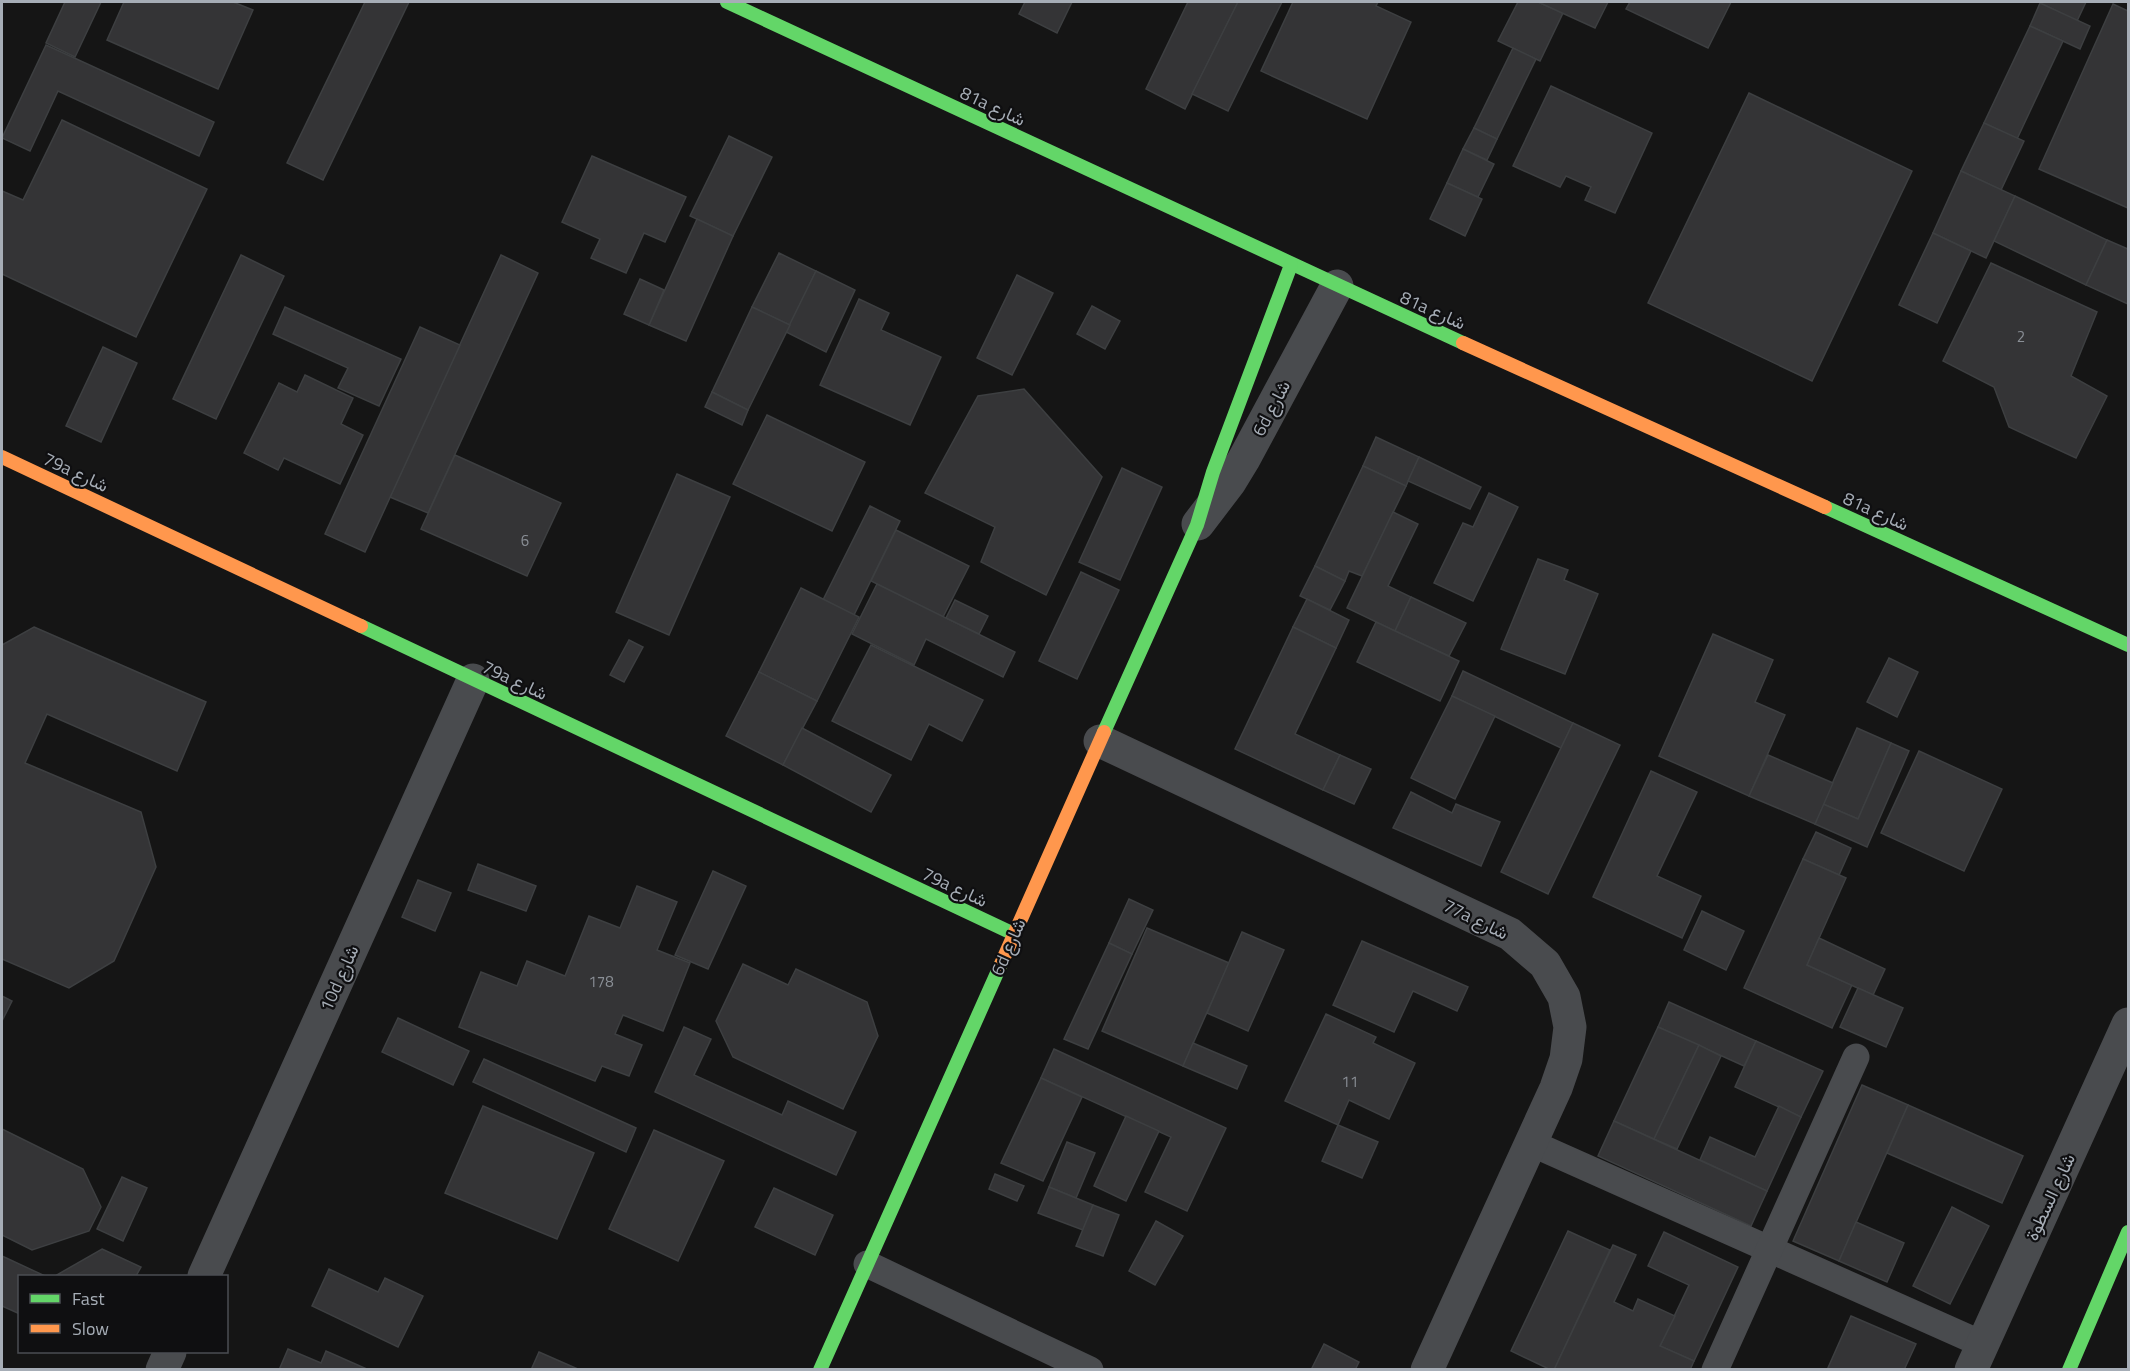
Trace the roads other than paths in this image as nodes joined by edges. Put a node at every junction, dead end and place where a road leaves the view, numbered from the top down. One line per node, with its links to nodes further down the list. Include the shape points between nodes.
1 (727, 2): 2 (street, 81a شارع)
2 (1291, 265): 3 (street, 81a شارع); 5 (street, 6d شارع)
3 (1337, 286): 5 (street, 6d شارع, via 1244,459); 6 (street, 81a شارع)
4 (2, 457): 7 (street, 79a شارع)
5 (1197, 525): 8 (street, 6d شارع)
6 (2128, 645)
7 (473, 680): 9 (street, 79a شارع); 16 (street, 10d شارع)
8 (1100, 741): 9 (street, 6d شارع); 12 (street, 77a شارع, via 1510,934 1545,964 1564,997 1570,1027 1566,1059)
9 (1014, 934): 15 (street, 6d شارع)
10 (2128, 1024): 18 (street, شارع السطوة)
11 (1856, 1057): 14 (lane)
12 (1531, 1143): 14 (lane); 22 (street, 77a شارع)
13 (2128, 1232): 24 (street)
14 (1769, 1249): 18 (lane); 23 (lane)
15 (867, 1264): 20 (street, 6d شارع); 21 (lane)
16 (204, 1275)
17 (170, 1353): 19 (street)
18 (1976, 1357)
19 (162, 1370)
20 (820, 1370)
21 (1090, 1370)
22 (1427, 1370)
23 (1714, 1370)
24 (2069, 1370)

